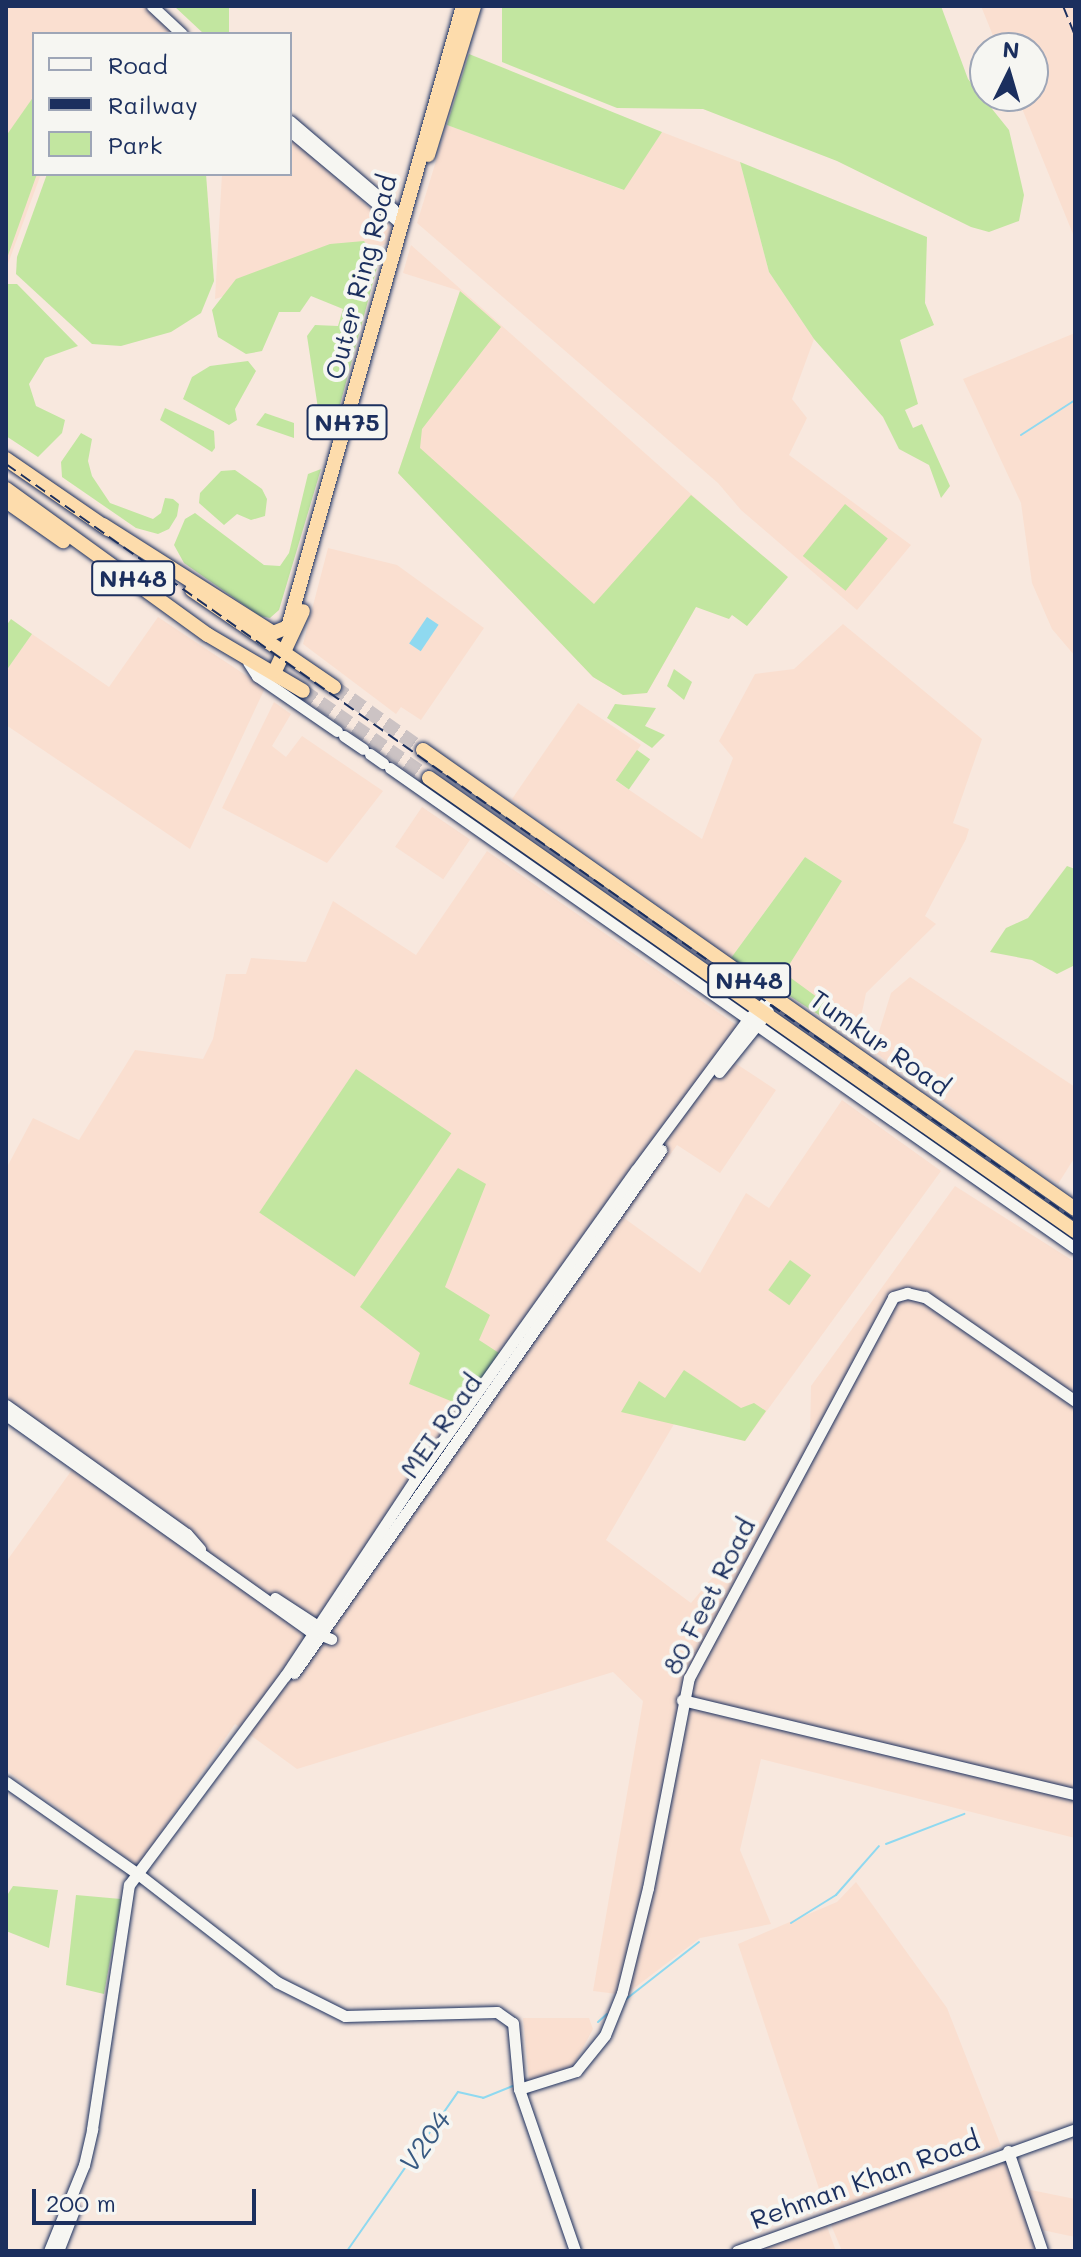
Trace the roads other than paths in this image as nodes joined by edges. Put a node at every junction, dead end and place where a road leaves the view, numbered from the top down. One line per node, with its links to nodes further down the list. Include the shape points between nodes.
1 (152, 6): 5 (street)
2 (162, 6): 6 (street)
3 (463, 6): 10 (highway, Outer Ring Road / NH75)
4 (474, 6): 16 (highway, Outer Ring Road / NH75, via 416,196 303,611)
5 (180, 32)
6 (190, 32)
7 (292, 123): 9 (street)
8 (292, 133): 9 (street)
9 (371, 196): 10 (street)
10 (399, 223): 14 (highway, Outer Ring Road / NH75, via 283,632 273,633)
11 (9, 458): 14 (highway, NH48)
12 (6, 489): 15 (highway, NH48)
13 (6, 501): 15 (highway, via 161,609)
14 (103, 525): 16 (highway, NH48)
15 (178, 613): 17 (highway, NH48)
16 (285, 653): 18 (highway, Outer Ring Road / NH75); 19 (highway, NH48)
17 (248, 662): 18 (highway, NH48, via 261,661); 25 (street, via 257,676)
18 (275, 671): 20 (highway, NH48)
19 (334, 687)
20 (303, 691)
21 (423, 750): 23 (highway, Tumkur Road / NH48)
22 (429, 778): 24 (highway, Tumkur Road / NH48)
23 (775, 998): 24 (street, MEI Road); 26 (highway, Tumkur Road / NH48)
24 (763, 1010): 25 (street, MEI Road); 27 (highway, Tumkur Road / NH48)
25 (752, 1022): 28 (street); 33 (street, MEI Road, via 437,1449)
26 (1075, 1209)
27 (1075, 1231)
28 (1075, 1248)
29 (1070, 1398): 34 (street, 80 Feet Road, via 925,1297 893,1297 689,1678)
30 (6, 1405): 32 (street)
31 (6, 1415): 32 (street)
32 (106, 1481): 33 (street)
33 (319, 1631): 37 (street, MEI Road)
34 (682, 1700): 36 (street); 38 (street, 80 Feet Road, via 648,1888 622,1993 605,2035 576,2071)
35 (6, 1782): 37 (street)
36 (1075, 1794)
37 (140, 1876): 38 (street, via 277,1982 345,2016 497,2012 513,2023); 41 (street, via 129,1885 84,2165); 42 (street, via 98,2130)
38 (519, 2085): 43 (street)
39 (1075, 2129): 40 (street, Rehman Khan Road)
40 (1008, 2151): 44 (street, Rehman Khan Road); 45 (street)
41 (49, 2251)
42 (58, 2251)
43 (575, 2251)
44 (737, 2251)
45 (1042, 2251)

